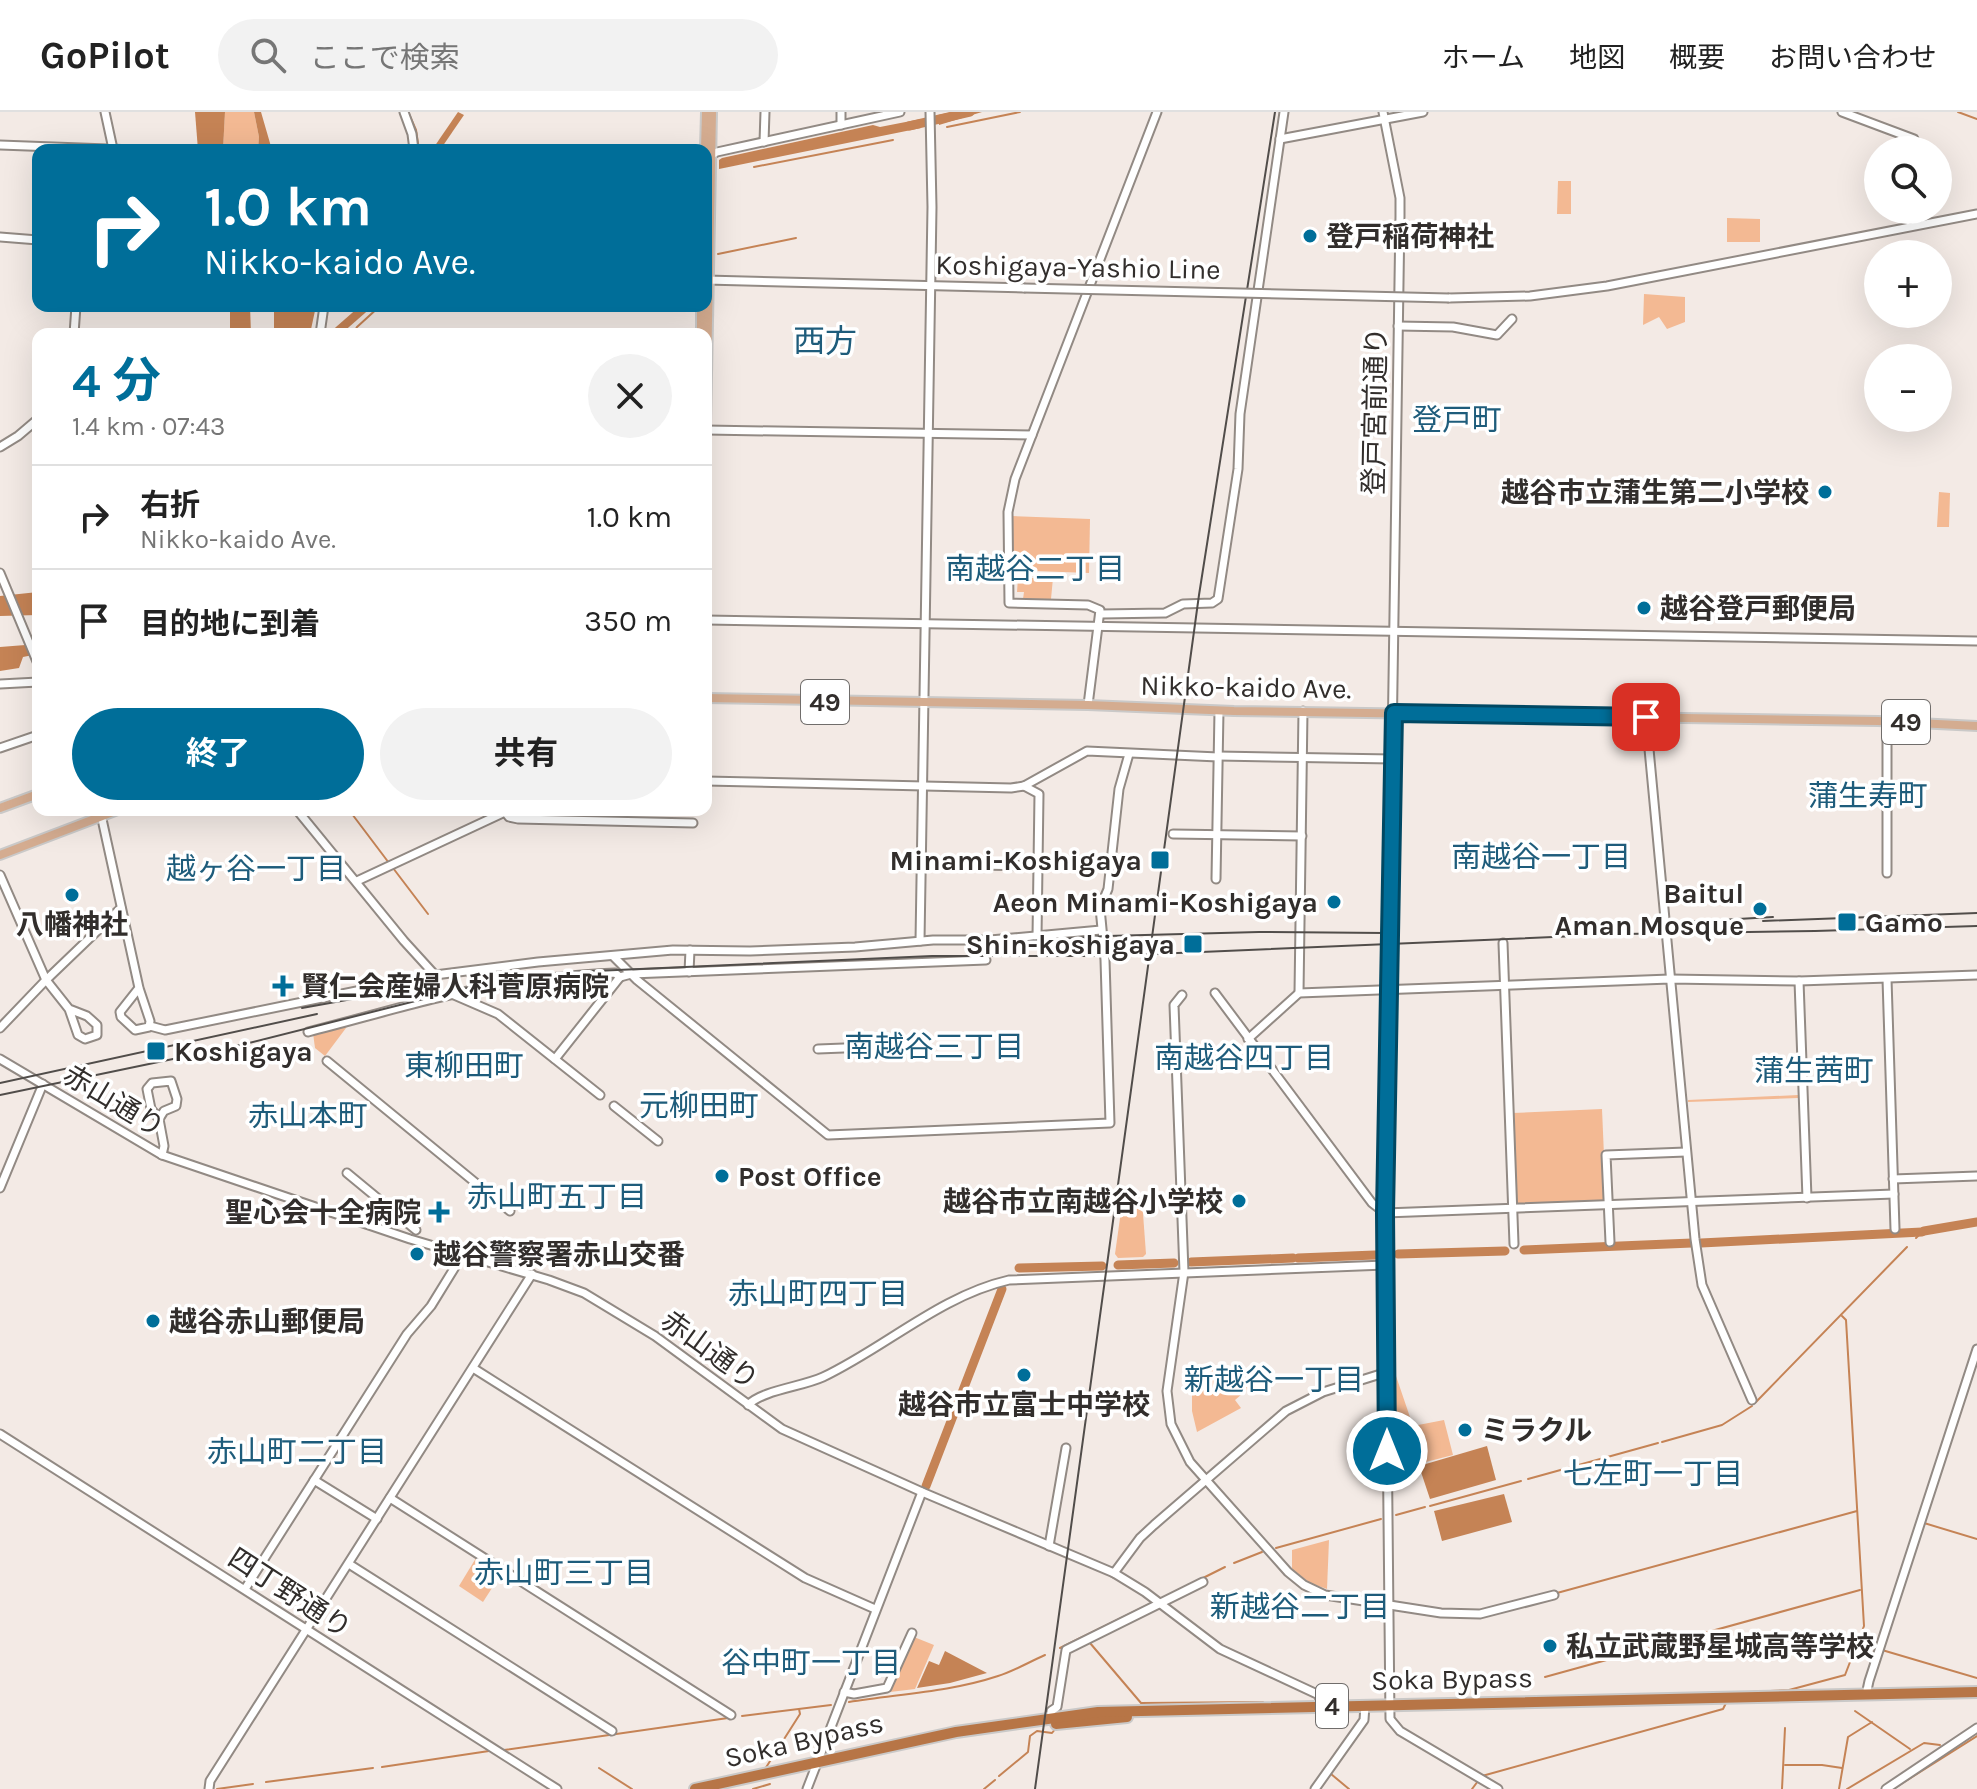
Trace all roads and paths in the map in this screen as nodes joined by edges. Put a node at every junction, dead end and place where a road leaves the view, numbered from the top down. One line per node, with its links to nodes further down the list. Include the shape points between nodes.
1 (105, 112): 18 (street)
2 (404, 112): 19 (street)
3 (706, 112): 20 (main road)
4 (712, 112): 21 (main road)
5 (765, 112): 17 (street)
6 (841, 112): 14 (street)
7 (900, 112): 14 (street)
8 (1157, 112): 35 (street)
9 (1284, 112): 16 (street)
10 (1423, 112): 13 (street)
11 (1842, 112): 15 (street)
12 (930, 114): 29 (street)
13 (1384, 116): 16 (street); 31 (street, 登戸宮前通り, via 1400,203)
14 (841, 125): 17 (street)
15 (1906, 136)
16 (1280, 139): 38 (street, via 1218,599 1183,604 1165,613)
17 (764, 142): 24 (street)
18 (112, 144)
19 (413, 144)
20 (708, 144)
21 (709, 144)
22 (0, 145): 23 (street)
23 (32, 146)
24 (712, 153)
25 (1977, 214): 29 (street, Koshigaya-Yashio Line, bridge, via 1622,284 1516,297)
26 (0, 237): 27 (street)
27 (32, 240)
28 (712, 280): 29 (street, Koshigaya-Yashio Line)
29 (931, 285): 34 (street)
30 (1512, 319): 31 (street, via 1497,335)
31 (1398, 326): 42 (street, 登戸宮前通り)
32 (32, 424): 36 (street)
33 (712, 430): 34 (street)
34 (928, 433): 35 (street); 40 (street)
35 (1032, 435): 38 (street, via 1010,496 1009,603 1088,605)
36 (0, 447)
37 (0, 573): 44 (street)
38 (1101, 614): 41 (street)
39 (712, 620): 40 (street)
40 (925, 625): 41 (street); 48 (street)
41 (1099, 627): 42 (street); 49 (street)
42 (1395, 632): 43 (street); 52 (street, 登戸宮前通り)
43 (1977, 641)
44 (32, 649)
45 (32, 682): 46 (street)
46 (0, 684)
47 (712, 698): 48 (main road, Nikko-kaido Ave. / 49)
48 (923, 703): 49 (main road, Nikko-kaido Ave. / 49); 63 (street)
49 (1088, 705): 50 (main road, Nikko-kaido Ave. / 49)
50 (1219, 711): 51 (main road, Nikko-kaido Ave. / 49); 59 (street)
51 (1303, 711): 52 (main road, Nikko-kaido Ave. / 49); 60 (street)
52 (1394, 713): 53 (main road, Nikko-kaido Ave. / 49); 61 (street, 登戸宮前通り)
53 (1646, 717): 54 (main road, Nikko-kaido Ave. / 49); 96 (street)
54 (1887, 721): 55 (main road, Nikko-kaido Ave. / 49); 79 (street)
55 (1977, 726)
56 (32, 737): 57 (street)
57 (0, 748)
58 (1129, 754): 59 (street); 64 (street, via 1087,751); 84 (street, via 1119,789)
59 (1218, 757): 60 (street); 74 (street)
60 (1302, 758): 61 (street); 75 (street)
61 (1393, 759): 102 (street, 登戸宮前通り)
62 (712, 781): 63 (street)
63 (922, 786): 64 (street); 77 (street)
64 (1024, 786): 78 (street, via 1039,794)
65 (32, 796): 66 (main road)
66 (0, 808)
67 (93, 816): 76 (main road)
68 (101, 816): 83 (street)
69 (302, 816): 82 (street)
70 (495, 816): 82 (street)
71 (508, 816): 72 (street)
72 (693, 823)
73 (1173, 834): 74 (street)
74 (1217, 835): 75 (street); 81 (street)
75 (1302, 836): 104 (street)
76 (0, 855)
77 (921, 864): 78 (street); 86 (street)
78 (1038, 866): 85 (street)
79 (1887, 873)
80 (0, 875): 98 (street)
81 (1216, 879)
82 (357, 881): 93 (street)
83 (121, 908): 98 (street); 101 (street)
84 (1101, 930): 85 (street); 92 (street, via 1110,1123 1092,1125 828,1135)
85 (1037, 937): 86 (street)
86 (920, 941): 88 (street)
87 (1503, 943): 100 (street)
88 (690, 950): 89 (street); 91 (street)
89 (613, 956): 92 (street); 93 (street)
90 (986, 960): 91 (street)
91 (689, 972): 92 (street)
92 (631, 974): 95 (street)
93 (435, 975): 112 (street, via 165,1030)
94 (1977, 975): 97 (street)
95 (620, 977): 105 (street, via 565,976); 119 (street)
96 (1670, 979): 99 (street); 100 (street); 126 (street)
97 (1887, 979): 99 (street); 130 (street)
98 (46, 980): 109 (street); 113 (street)
99 (1799, 981): 133 (street)
100 (1505, 986): 102 (street); 136 (street)
101 (139, 988): 107 (street); 108 (street)
102 (1388, 990): 104 (street); 138 (street, 登戸宮前通り)
103 (1215, 993): 115 (street)
104 (1299, 993): 115 (street)
105 (454, 995): 114 (street); 119 (street, via 498,1014)
106 (1182, 995): 145 (street, via 1174,1005)
107 (133, 999): 108 (street); 112 (street, via 121,1009 121,1017 135,1030)
108 (144, 1000): 112 (street)
109 (69, 1009): 110 (street); 111 (street)
110 (81, 1014): 111 (street); 111 (street, via 95,1023 97,1035 82,1038)
111 (75, 1025)
112 (150, 1026)
113 (0, 1028)
114 (308, 1032)
115 (1248, 1039): 138 (street, via 1372,1203)
116 (921, 1045): 117 (street)
117 (818, 1049)
118 (0, 1059): 121 (street, 赤山通り)
119 (555, 1059): 122 (street)
120 (327, 1061): 137 (street)
121 (43, 1084): 127 (street, 赤山通り); 131 (street)
122 (600, 1095)
123 (614, 1106): 125 (street)
124 (159, 1119): 124 (street, via 147,1089 152,1083 171,1081 176,1106); 127 (street)
125 (658, 1141)
126 (1686, 1152): 134 (street); 135 (street, via 1606,1155)
127 (162, 1155): 143 (street, 赤山通り)
128 (347, 1173): 140 (street)
129 (1977, 1176): 130 (street)
130 (1893, 1179): 132 (street)
131 (0, 1188)
132 (1894, 1194): 133 (street); 139 (street)
133 (1807, 1198): 134 (street)
134 (1691, 1202): 135 (street); 150 (street, via 1702,1285)
135 (1608, 1205): 136 (street); 141 (street)
136 (1513, 1209): 138 (street); 142 (street)
137 (510, 1211)
138 (1385, 1213): 144 (street, 登戸宮前通り)
139 (1895, 1229)
140 (416, 1230)
141 (1610, 1242)
142 (1514, 1244)
143 (463, 1254): 146 (street, 赤山通り); 154 (street)
144 (1385, 1265): 145 (street); 149 (street, 登戸宮前通り)
145 (1184, 1272): 151 (street, via 1004,1282 949,1304 828,1374); 155 (street, via 1168,1403 1179,1444)
146 (532, 1274): 148 (street); 151 (street, 赤山通り, via 617,1311)
147 (1977, 1349): 171 (street)
148 (473, 1368): 157 (street); 167 (street, via 805,1578)
149 (1387, 1372): 155 (street, via 1299,1403); 166 (street, 登戸宮前通り)
150 (1752, 1400)
151 (748, 1405): 156 (street, 赤山通り, via 792,1434)
152 (0, 1434): 163 (street, 四丁野通り)
153 (1066, 1448): 159 (street)
154 (314, 1480): 158 (street); 163 (street)
155 (1206, 1481): 161 (street, via 1140,1538); 166 (street, via 1304,1585 1325,1595)
156 (922, 1492): 159 (street, 赤山通り); 167 (street)
157 (390, 1498): 158 (street); 176 (street)
158 (377, 1519): 160 (street)
159 (1049, 1546): 161 (street, 赤山通り)
160 (349, 1564): 168 (street); 179 (street)
161 (1114, 1573): 165 (street, 赤山通り)
162 (1203, 1582): 165 (street)
163 (245, 1589): 168 (street, 四丁野通り)
164 (1554, 1595): 166 (street, via 1469,1615)
165 (1159, 1604): 173 (street, 赤山通り, via 1220,1649 1319,1695); 177 (street, via 1066,1650)
166 (1389, 1605): 175 (street, 登戸宮前通り)
167 (875, 1609): 170 (street)
168 (307, 1630): 181 (street); 182 (street, 四丁野通り)
169 (912, 1633): 170 (street, via 887,1688)
170 (844, 1692): 180 (street)
171 (1866, 1695): 172 (highway, Soka Bypass / 4); 175 (highway, Soka Bypass / 4)
172 (1977, 1695): 175 (highway, Soka Bypass / 4)
173 (1321, 1706): 174 (highway, Soka Bypass / 4); 177 (highway, Soka Bypass / 4)
174 (1365, 1708): 175 (highway, Soka Bypass / 4); 180 (highway, Soka Bypass / 4, via 1062,1723); 186 (street, via 1364,1720)
175 (1390, 1708): 187 (street, via 1391,1723 1400,1731)
176 (731, 1715)
177 (1051, 1718): 180 (highway, Soka Bypass / 4, via 956,1732)
178 (1977, 1728): 188 (street)
179 (612, 1731)
180 (816, 1765): 183 (highway, Soka Bypass / 4); 184 (highway, Soka Bypass / 4); 185 (street)
181 (209, 1788)
182 (557, 1789)
183 (695, 1789)
184 (724, 1789)
185 (807, 1789)
186 (1315, 1789)
187 (1498, 1789)
188 (1886, 1789)

